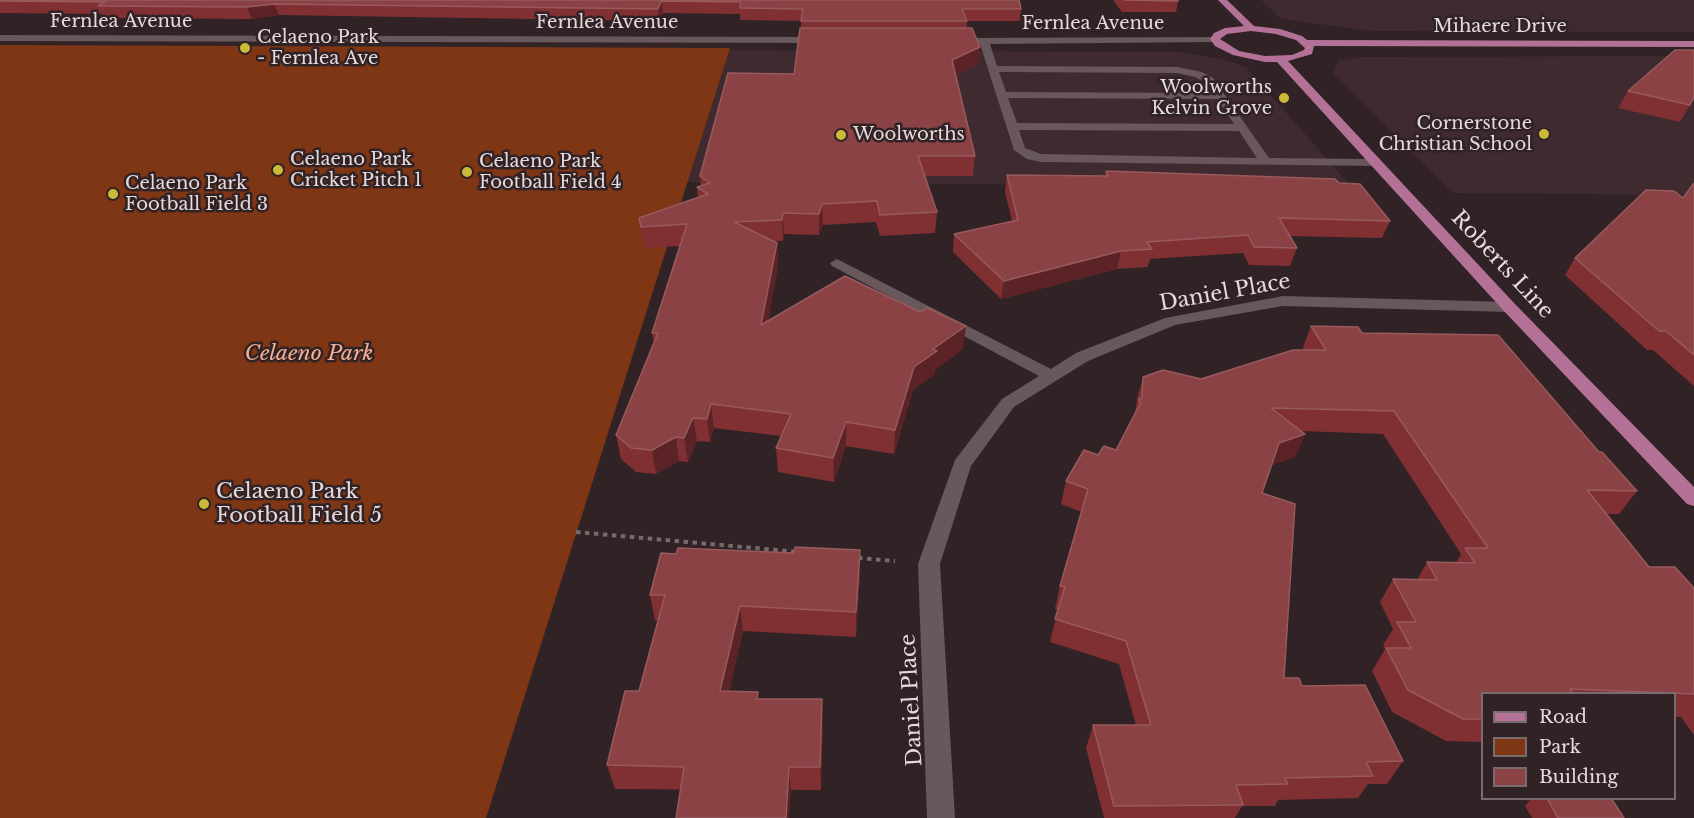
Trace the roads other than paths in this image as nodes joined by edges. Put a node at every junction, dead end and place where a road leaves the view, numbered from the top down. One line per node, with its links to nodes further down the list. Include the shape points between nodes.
1 (1222, 0): 2 (main road)
2 (1251, 28): 4 (main road, Mihaere Drive, via 1225,31); 8 (main road, Mihaere Drive, via 1283,33)
3 (0, 38): 5 (street, Fernlea Avenue)
4 (1215, 39): 7 (street, Fernlea Avenue); 10 (main road, via 1236,53)
5 (828, 40)
6 (948, 41): 7 (street, Fernlea Avenue)
7 (984, 41): 11 (street)
8 (1306, 42): 9 (main road, Mihaere Drive); 10 (main road, via 1309,52 1303,56)
9 (1694, 44)
10 (1280, 59): 17 (main road, Roberts Line)
11 (994, 69): 12 (street); 13 (street, via 1184,71 1207,78)
12 (1003, 95): 13 (street); 14 (street)
13 (1220, 96): 15 (street)
14 (1013, 126): 15 (street); 16 (street, via 1020,150 1041,158)
15 (1242, 128): 16 (street)
16 (1266, 162): 17 (street)
17 (1376, 163): 19 (main road, Roberts Line)
18 (837, 263): 20 (street)
19 (1509, 307): 20 (street, Daniel Place, via 1283,301 1172,321 1082,357); 21 (main road, Roberts Line)
20 (1051, 376): 22 (street, Daniel Place, via 1008,403 962,465 928,564)
21 (1694, 499)
22 (941, 818)

